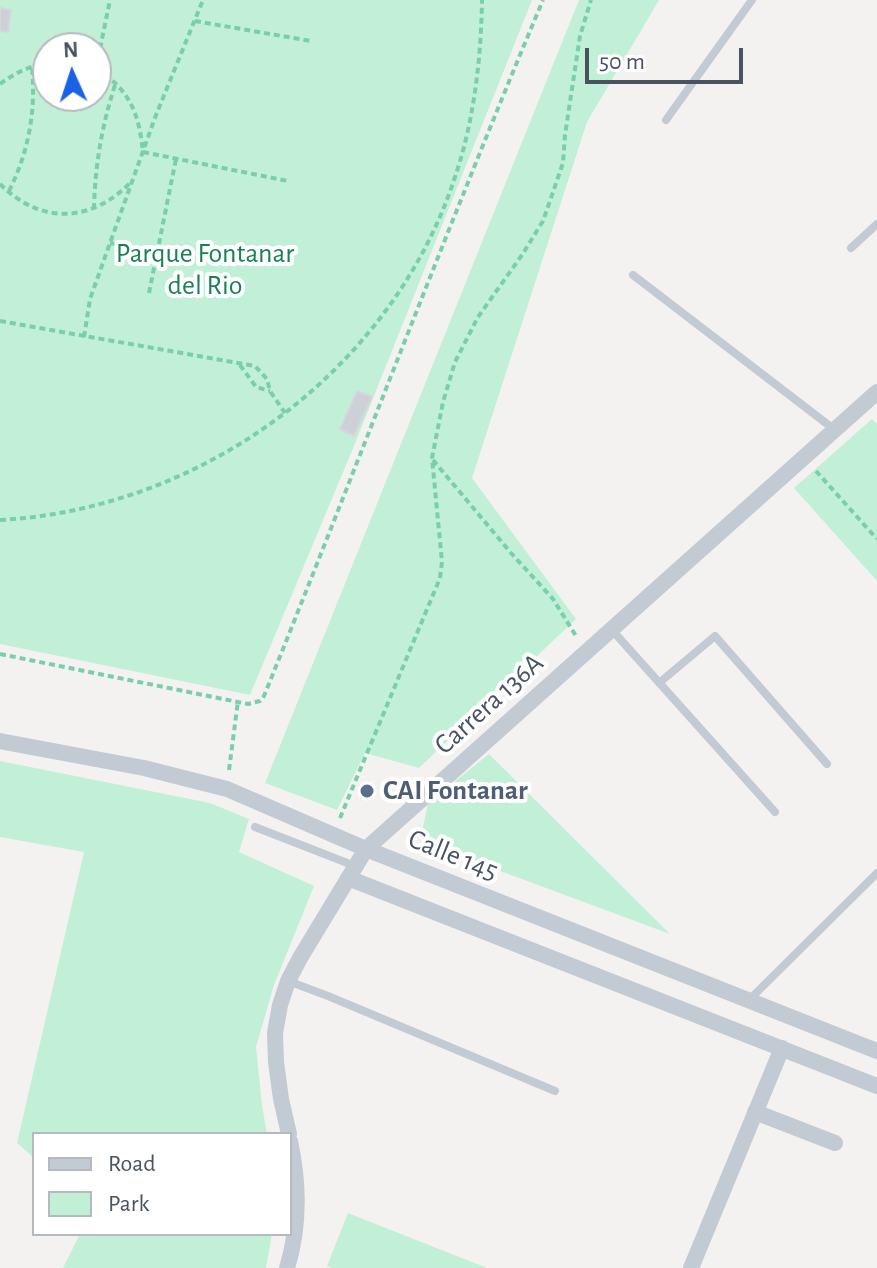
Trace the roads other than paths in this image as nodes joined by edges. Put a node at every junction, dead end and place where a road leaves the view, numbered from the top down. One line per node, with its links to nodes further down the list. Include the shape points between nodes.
1 (752, 0): 2 (lane)
2 (666, 120)
3 (877, 224): 4 (lane)
4 (851, 248)
5 (633, 275): 7 (lane)
6 (877, 392): 7 (street, Carrera 136A)
7 (835, 430): 8 (street, Carrera 136A)
8 (611, 629): 9 (lane); 14 (street, Carrera 136A)
9 (659, 683): 11 (lane, via 715,636); 12 (lane)
10 (0, 741): 14 (street, Calle 145, via 227,789)
11 (827, 764)
12 (775, 812)
13 (255, 827): 15 (lane)
14 (366, 849): 15 (street, Carrera 136A); 18 (street, Calle 145)
15 (352, 872): 17 (street, Carrera 136A); 19 (street)
16 (877, 873): 18 (lane)
17 (288, 981): 22 (lane); 24 (street, Carrera 136A, via 275,1033)
18 (748, 1000): 20 (street, Calle 145)
19 (782, 1048): 21 (street); 23 (street)
20 (877, 1051)
21 (877, 1086)
22 (555, 1091)
23 (755, 1112): 25 (street); 28 (street)
24 (289, 1132)
25 (835, 1143)
26 (292, 1150): 27 (street, via 297,1230)
27 (287, 1268)
28 (691, 1268)

